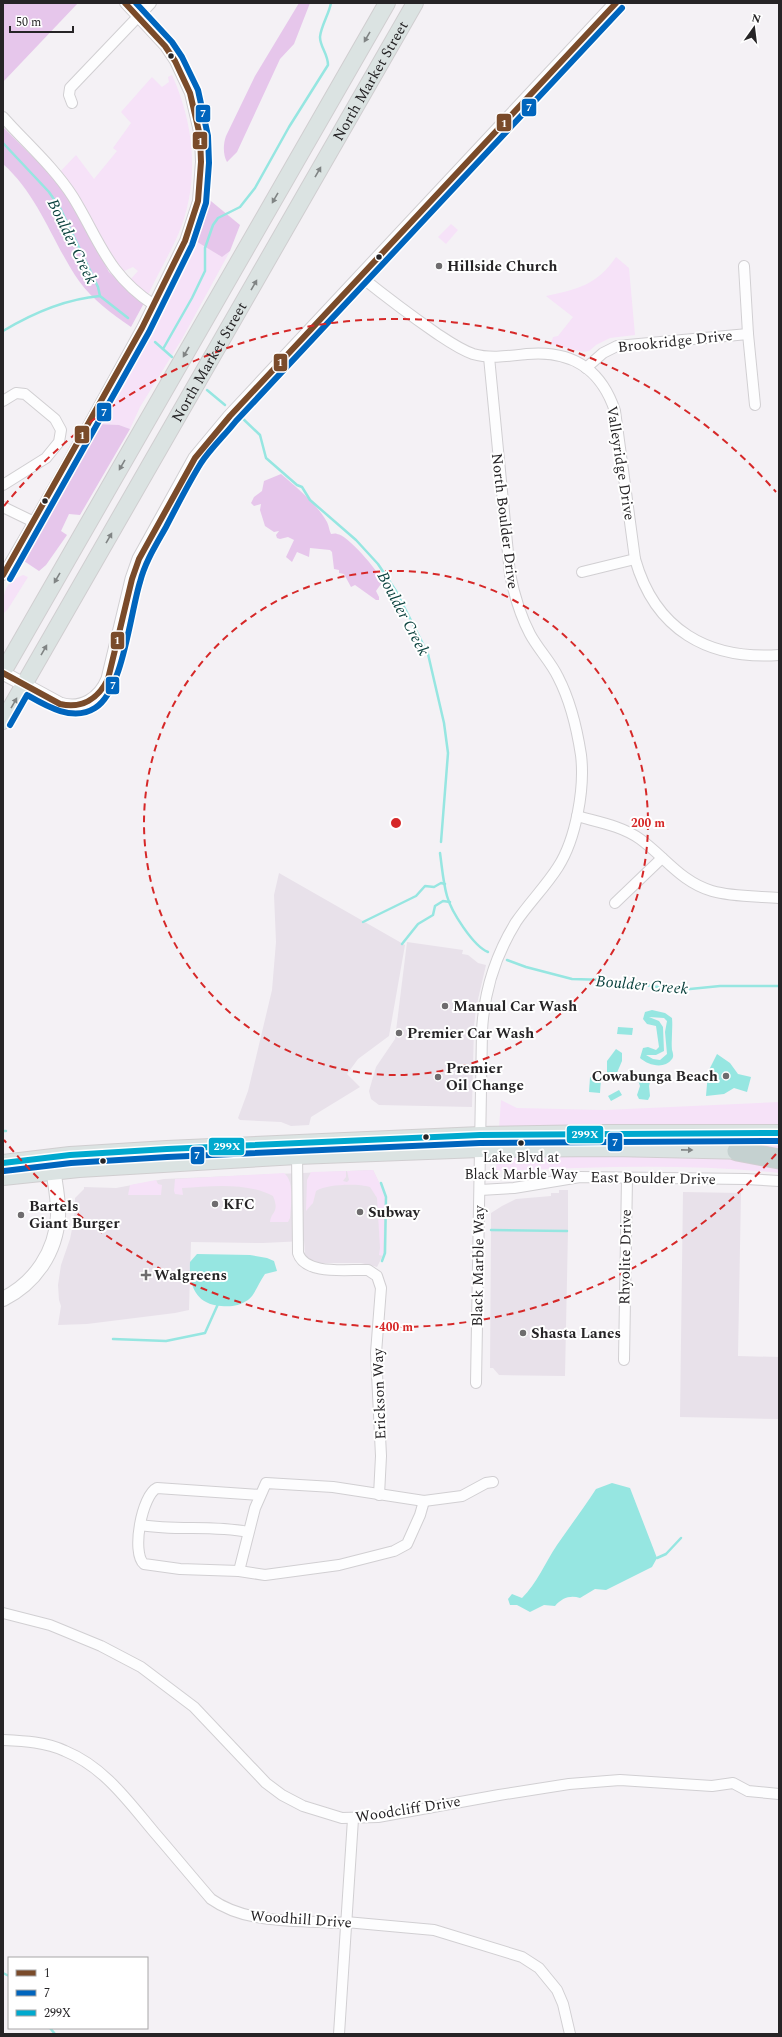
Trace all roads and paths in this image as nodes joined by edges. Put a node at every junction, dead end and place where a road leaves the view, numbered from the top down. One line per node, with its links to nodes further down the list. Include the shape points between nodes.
1 (126, 3): 6 (street)
2 (151, 3): 6 (street)
3 (387, 3): 24 (main road, North Market Street, one-way to 24)
4 (415, 3): 25 (main road, North Market Street, one-way to 4)
5 (616, 3): 10 (street)
6 (139, 16): 7 (street, via 70,88); 11 (street, via 168,49 185,82 198,127 201,156 200,186 194,217)
7 (72, 103)
8 (3, 117): 11 (street, via 58,176 113,269)
9 (744, 266): 12 (street)
10 (360, 276): 13 (street, Valleyridge Drive, via 458,348); 25 (street, via 230,416 195,458 139,559 108,679 101,692 85,704 67,706)
11 (154, 304): 19 (street)
12 (748, 334): 14 (street, Brookridge Drive, via 617,346 603,353); 16 (street)
13 (489, 357): 14 (street, Valleyridge Drive, via 549,353 565,357); 27 (street, North Boulder Drive, via 510,574 515,596 530,634 558,677 576,729 582,776)
14 (586, 368): 20 (street, Valleyridge Drive, via 606,388 615,411)
15 (3, 401): 17 (street, via 16,393 25,394 55,419 61,430 59,442 46,458)
16 (755, 405)
17 (3, 485)
18 (4, 508): 19 (street)
19 (34, 522): 22 (street)
20 (635, 560): 21 (street); 23 (street, Valleyridge Drive, via 653,601 667,619 695,640 713,649 751,655)
21 (582, 572)
22 (3, 575)
23 (779, 655)
24 (3, 673): 25 (street)
25 (24, 684): 26 (main road, North Market Street, one-way to 25)
26 (3, 721)
27 (576, 816): 28 (street, via 632,834); 32 (street, North Boulder Drive, via 559,866 517,921 493,968 482,1019)
28 (662, 858): 29 (street, via 675,871 712,891); 30 (street)
29 (779, 898)
30 (615, 903)
31 (779, 1133): 32 (main road, via 600,1133)
32 (480, 1142): 33 (main road); 34 (main road, one-way to 34); 42 (street, Black Marble Way)
33 (297, 1150): 38 (main road); 48 (street, Erickson Way, via 298,1245 301,1260 313,1268 368,1270 375,1274 380,1282 376,1353 381,1456)
34 (737, 1151): 35 (main road); 36 (highway)
35 (779, 1151)
36 (779, 1159)
37 (3, 1163): 38 (main road)
38 (52, 1164): 39 (main road); 43 (main road, via 58,1216 53,1242 46,1258 28,1282)
39 (3, 1177)
40 (627, 1178): 41 (street, East Boulder Drive); 42 (street, East Boulder Drive, via 570,1178 514,1188); 44 (street, Rhyolite Drive)
41 (779, 1181)
42 (480, 1190): 45 (street, Black Marble Way)
43 (3, 1299)
44 (624, 1360)
45 (476, 1383)
46 (493, 1482): 49 (street, via 462,1496)
47 (260, 1495): 48 (street, via 266,1483 333,1487); 50 (street, via 157,1488 148,1497); 51 (street)
48 (379, 1495): 49 (street)
49 (424, 1501): 52 (street, via 410,1540 394,1552 339,1565 278,1574 251,1574)
50 (141, 1525): 51 (street, via 164,1528 227,1528); 52 (street, via 138,1557 144,1564 180,1569)
51 (248, 1532): 52 (street)
52 (239, 1571)
53 (3, 1613): 56 (street, Woodcliff Drive, via 68,1631 141,1667 194,1707 251,1769 282,1795 314,1810)
54 (3, 1740): 57 (street, Woodhill Drive, via 54,1746 75,1755 102,1773 211,1899 224,1908 256,1917)
55 (779, 1794): 56 (street, Woodcliff Drive, via 748,1791 733,1783 712,1786 628,1780 588,1782 453,1802 378,1817)
56 (352, 1819): 57 (street)
57 (346, 1922): 58 (street); 59 (street, Woodhill Drive, via 434,1930 522,1957 539,1968 557,1990)
58 (339, 2034)
59 (570, 2034)

